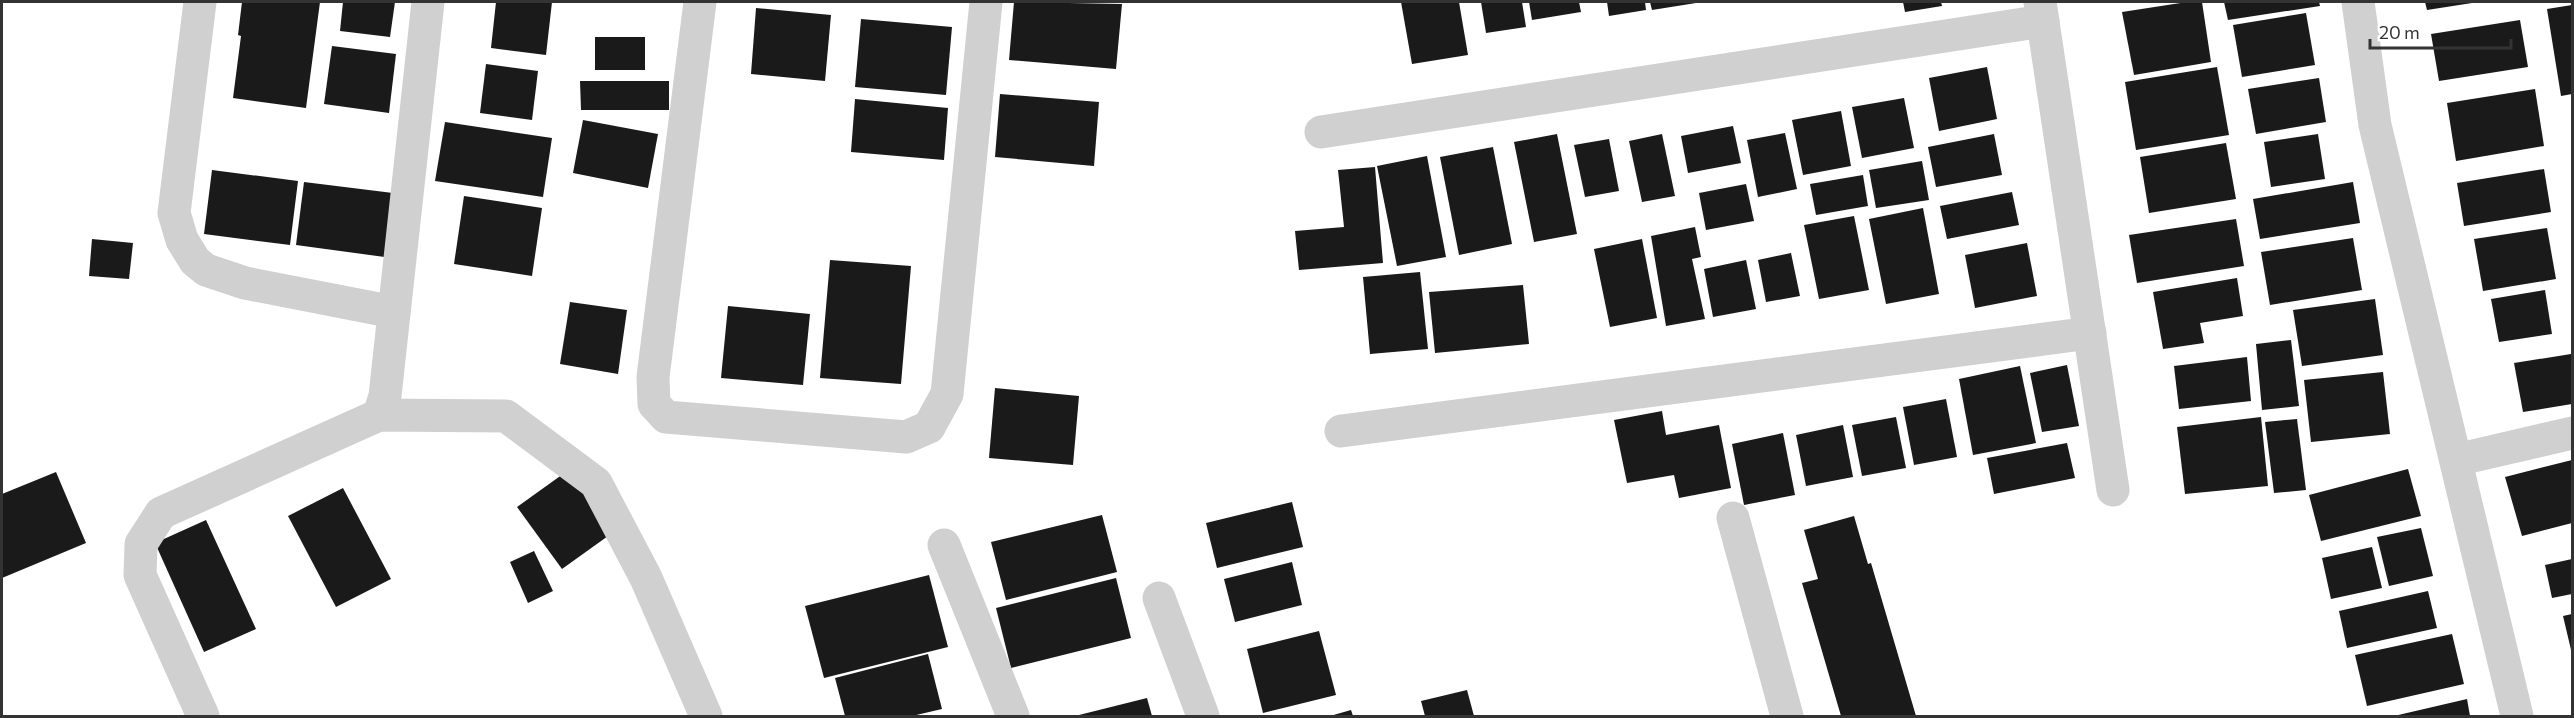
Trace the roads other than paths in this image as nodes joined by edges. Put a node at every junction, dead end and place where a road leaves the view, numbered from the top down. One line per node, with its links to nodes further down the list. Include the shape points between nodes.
1 (200, 2): 8 (street, via 174,213 182,240 195,261 206,270 245,283)
2 (428, 2): 8 (street)
3 (700, 2): 4 (street, via 652,377 654,404 666,417 906,437 928,427 947,394)
4 (980, 2)
5 (2358, 2): 13 (street, via 2375,126)
6 (2042, 11): 7 (street); 9 (street)
7 (1322, 132)
8 (394, 312): 10 (street)
9 (2090, 333): 11 (street); 14 (street)
10 (380, 415): 18 (street, via 161,513 151,526 141,544 140,575); 19 (street, via 506,416 596,483 646,578)
11 (1341, 431)
12 (2572, 433): 13 (street)
13 (2456, 460): 23 (street)
14 (2113, 490)
15 (1733, 518): 22 (street)
16 (944, 545): 20 (street)
17 (1159, 598): 21 (street)
18 (202, 717)
19 (706, 717)
20 (1013, 717)
21 (1203, 717)
22 (1787, 717)
23 (2517, 717)

